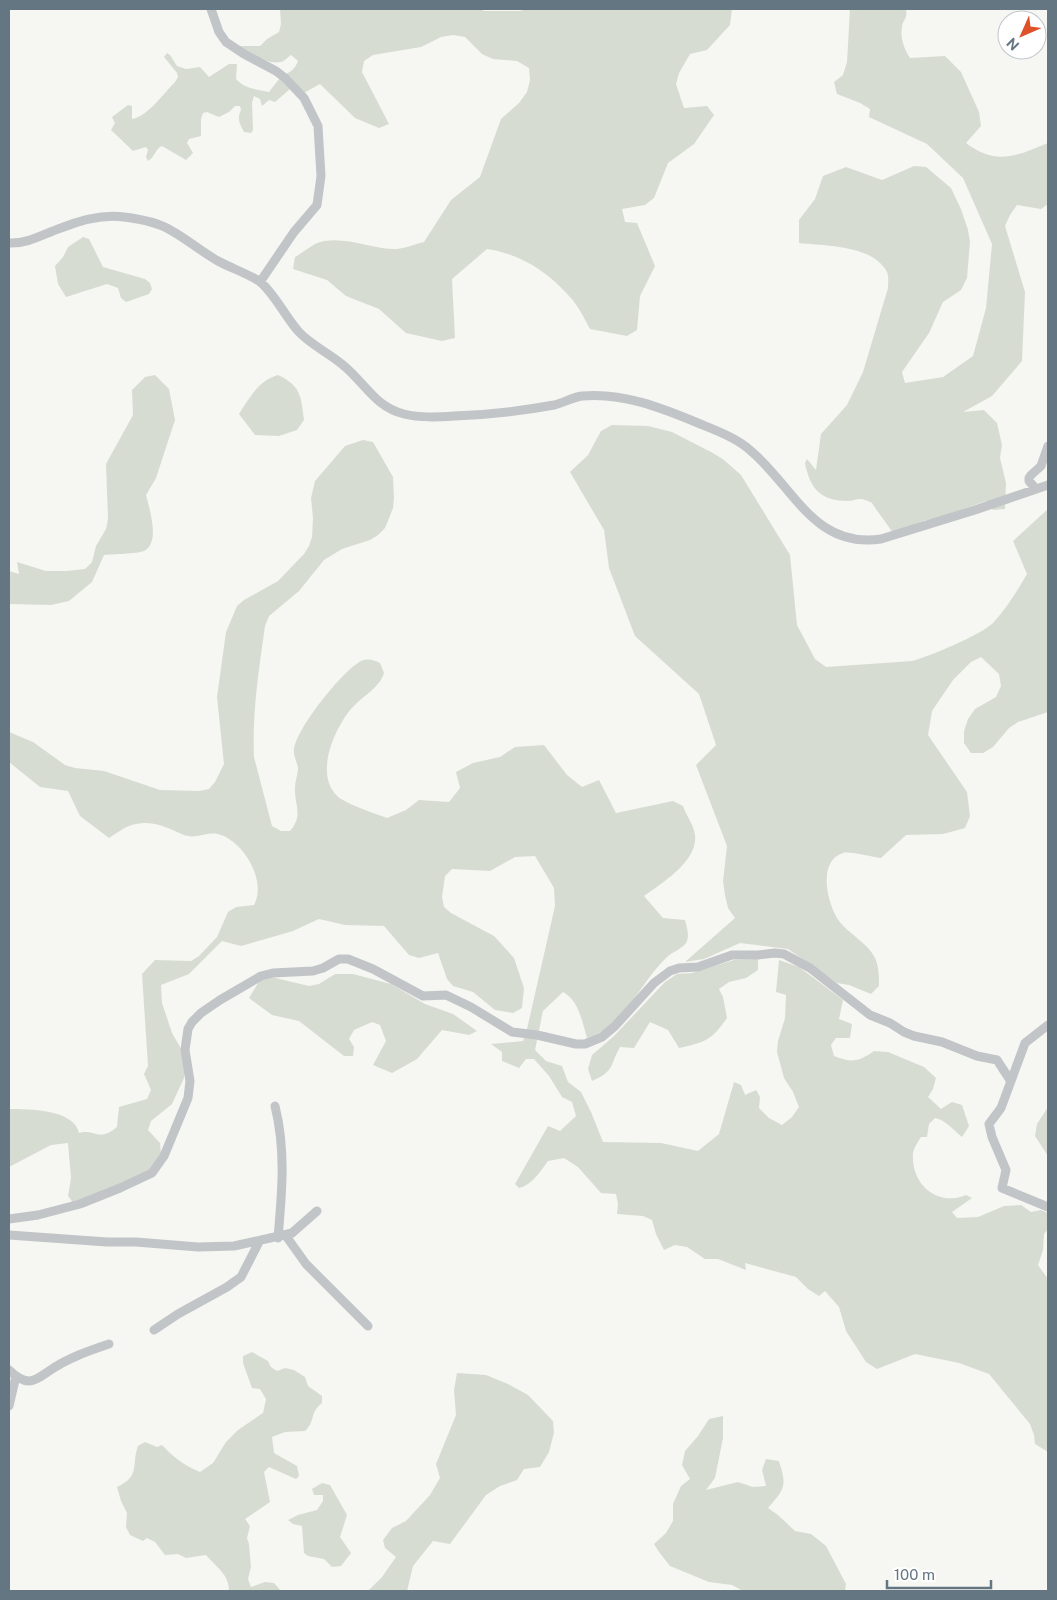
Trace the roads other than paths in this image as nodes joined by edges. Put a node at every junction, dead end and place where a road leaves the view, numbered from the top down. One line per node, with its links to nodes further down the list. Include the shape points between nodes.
1 (211, 9): 3 (street, via 226,42 285,78 304,98 318,126 321,176 317,205)
2 (9, 244): 3 (street, via 37,238 80,221 122,216 153,222 171,230 218,261)
3 (260, 282): 6 (street, via 300,333 344,366 381,404 392,410 430,418 466,416 532,409 579,396 624,397 699,423 749,448 806,511 832,532 850,539 881,539)
4 (1048, 446): 6 (street, via 1041,466 1029,478)
5 (1048, 484): 6 (street)
6 (1035, 488)
7 (1048, 1024): 8 (street, via 1025,1043)
8 (1010, 1080): 10 (street, via 1001,1108 989,1124 1006,1170 1002,1188); 12 (street, via 998,1060 904,1032 870,1015 810,968 784,954 732,955 698,967 670,971 654,983 615,1026 602,1037 585,1044 512,1032 446,995 423,996 364,966 339,959 313,971 261,976 214,1004 192,1022 184,1050 190,1081 188,1098 164,1156 152,1173 80,1204)
9 (275, 1106): 14 (street, via 281,1131)
10 (1048, 1207)
11 (317, 1211): 14 (street, via 298,1229)
12 (9, 1219)
13 (9, 1235): 15 (street, via 198,1247)
14 (282, 1237): 15 (street); 16 (street)
15 (259, 1242): 17 (street, via 241,1277)
16 (368, 1326)
17 (154, 1330)
18 (109, 1344): 19 (street, via 82,1352 31,1381)
19 (12, 1373): 20 (street)
20 (9, 1406)

